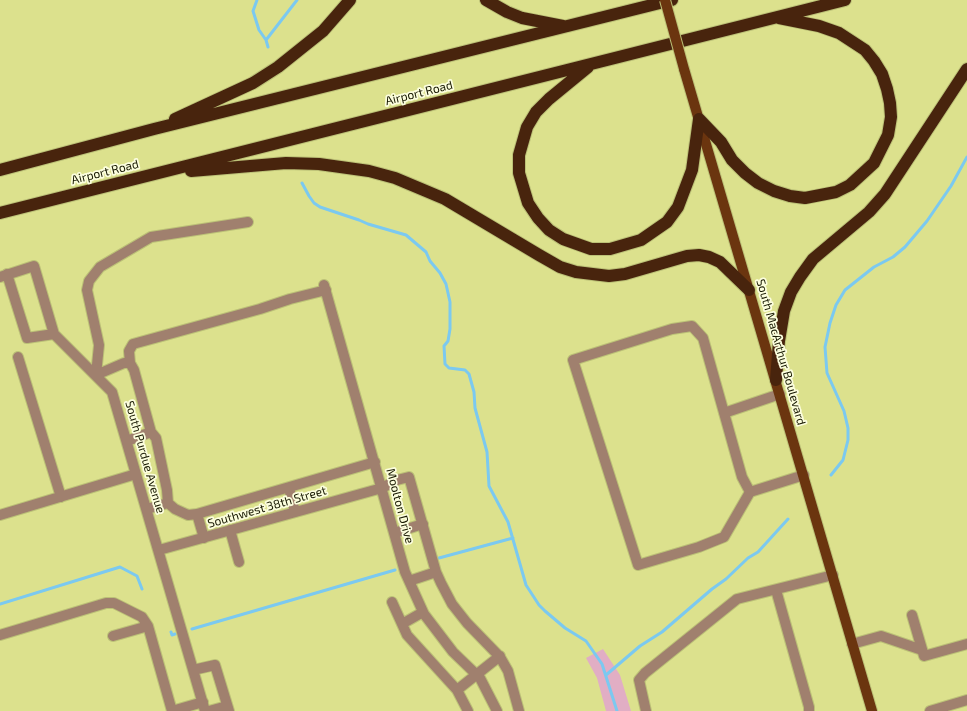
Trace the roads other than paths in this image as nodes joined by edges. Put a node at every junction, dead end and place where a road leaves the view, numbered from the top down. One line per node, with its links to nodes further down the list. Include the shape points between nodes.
1 (350, 0): 11 (highway, via 323,31 278,68 253,83)
2 (486, 0): 7 (highway, via 522,18)
3 (665, 0): 10 (main road, South MacArthur Boulevard, bridge)
4 (672, 0): 7 (highway)
5 (845, 0): 6 (highway, Airport Road)
6 (776, 18): 8 (highway, Airport Road); 10 (highway, via 819,26 839,33 874,60 887,89 891,117 888,135 874,163 850,185 836,192 805,198 790,196 758,183 745,173)
7 (568, 27): 11 (highway)
8 (592, 64): 10 (highway, via 536,112 527,128 519,155 519,172 528,203 549,230 563,239 591,249 610,249 641,240 667,222 678,207 690,177); 13 (highway, Airport Road)
9 (967, 69): 22 (highway, via 885,194 869,212 813,259 800,277 784,311)
10 (699, 119): 17 (main road, South MacArthur Boulevard)
11 (154, 130): 12 (highway)
12 (0, 170)
13 (156, 174): 14 (highway, Airport Road); 17 (highway, via 286,163 319,164 369,171 395,178 445,199 560,267 576,272 609,276 699,255 720,262)
14 (0, 214)
15 (248, 222): 21 (street, via 151,238 100,267 89,281 87,290 99,345)
16 (4, 275): 18 (street, via 27,338); 18 (street, South Purdue Avenue, via 34,266)
17 (749, 290): 22 (main road, South MacArthur Boulevard)
18 (54, 334): 21 (street, South Purdue Avenue)
19 (18, 357): 33 (street)
20 (130, 364): 21 (street); 25 (street, via 134,370); 27 (street, Moolton Drive, via 129,351 133,344 260,310 325,288)
21 (96, 375): 26 (street, South Purdue Avenue, via 112,392)
22 (776, 380): 23 (main road, South MacArthur Boulevard)
23 (780, 394): 24 (street); 29 (main road, South MacArthur Boulevard)
24 (724, 412): 32 (street, via 742,477); 32 (street, via 703,338 692,326 672,329 573,360 638,565 724,537)
25 (151, 432): 26 (street); 34 (street, via 156,438)
26 (127, 441): 28 (street, South Purdue Avenue)
27 (375, 462): 30 (street); 31 (street, Moolton Drive)
28 (136, 474): 33 (street); 35 (street, South Purdue Avenue)
29 (804, 475): 32 (street); 46 (main road, South MacArthur Boulevard)
30 (288, 488): 36 (street); 37 (street)
31 (382, 488): 36 (street, Southwest 38th Street); 39 (street, Southwest 38th Street, via 409,477); 41 (street, Moolton Drive)
32 (750, 492)
33 (61, 497): 38 (street)
34 (168, 503): 35 (street); 37 (street, via 188,515)
35 (147, 510): 43 (street, South Purdue Avenue)
36 (296, 512): 40 (street, Southwest 38th Street)
37 (197, 514): 42 (street)
38 (0, 515)
39 (423, 524): 41 (street); 45 (street)
40 (230, 530): 42 (street, Southwest 38th Street); 44 (street)
41 (394, 533): 47 (street, Moolton Drive)
42 (204, 538): 43 (street, Southwest 38th Street)
43 (159, 550): 60 (street, South Purdue Avenue)
44 (239, 562)
45 (436, 572): 47 (street); 59 (street, via 452,604 467,624)
46 (833, 575): 48 (street); 56 (main road, South MacArthur Boulevard)
47 (409, 581): 50 (street, Moolton Drive)
48 (776, 590): 71 (street, via 738,599 645,673 638,680); 72 (street)
49 (392, 602): 52 (street)
50 (423, 612): 52 (street); 61 (street, Moolton Drive, via 453,652)
51 (912, 615): 58 (street)
52 (402, 624): 62 (street, via 407,635)
53 (148, 626): 54 (street, via 142,617 114,603); 55 (street); 66 (street)
54 (0, 635)
55 (113, 636)
56 (852, 644): 58 (street, via 881,636); 73 (main road, South MacArthur Boulevard)
57 (967, 644): 58 (street, via 924,656)
58 (922, 650)
59 (500, 656): 61 (street); 70 (street, via 508,671)
60 (193, 670): 64 (street, South Purdue Avenue); 65 (street, via 215,665)
61 (476, 675): 62 (street); 69 (street, Moolton Drive)
62 (457, 690): 68 (street)
63 (967, 700): 74 (street)
64 (204, 707): 66 (street)
65 (228, 709): 67 (street)
66 (172, 711)
67 (209, 711)
68 (468, 711)
69 (497, 711)
70 (519, 711)
71 (646, 711)
72 (809, 711)
73 (872, 711)
74 (930, 711)

